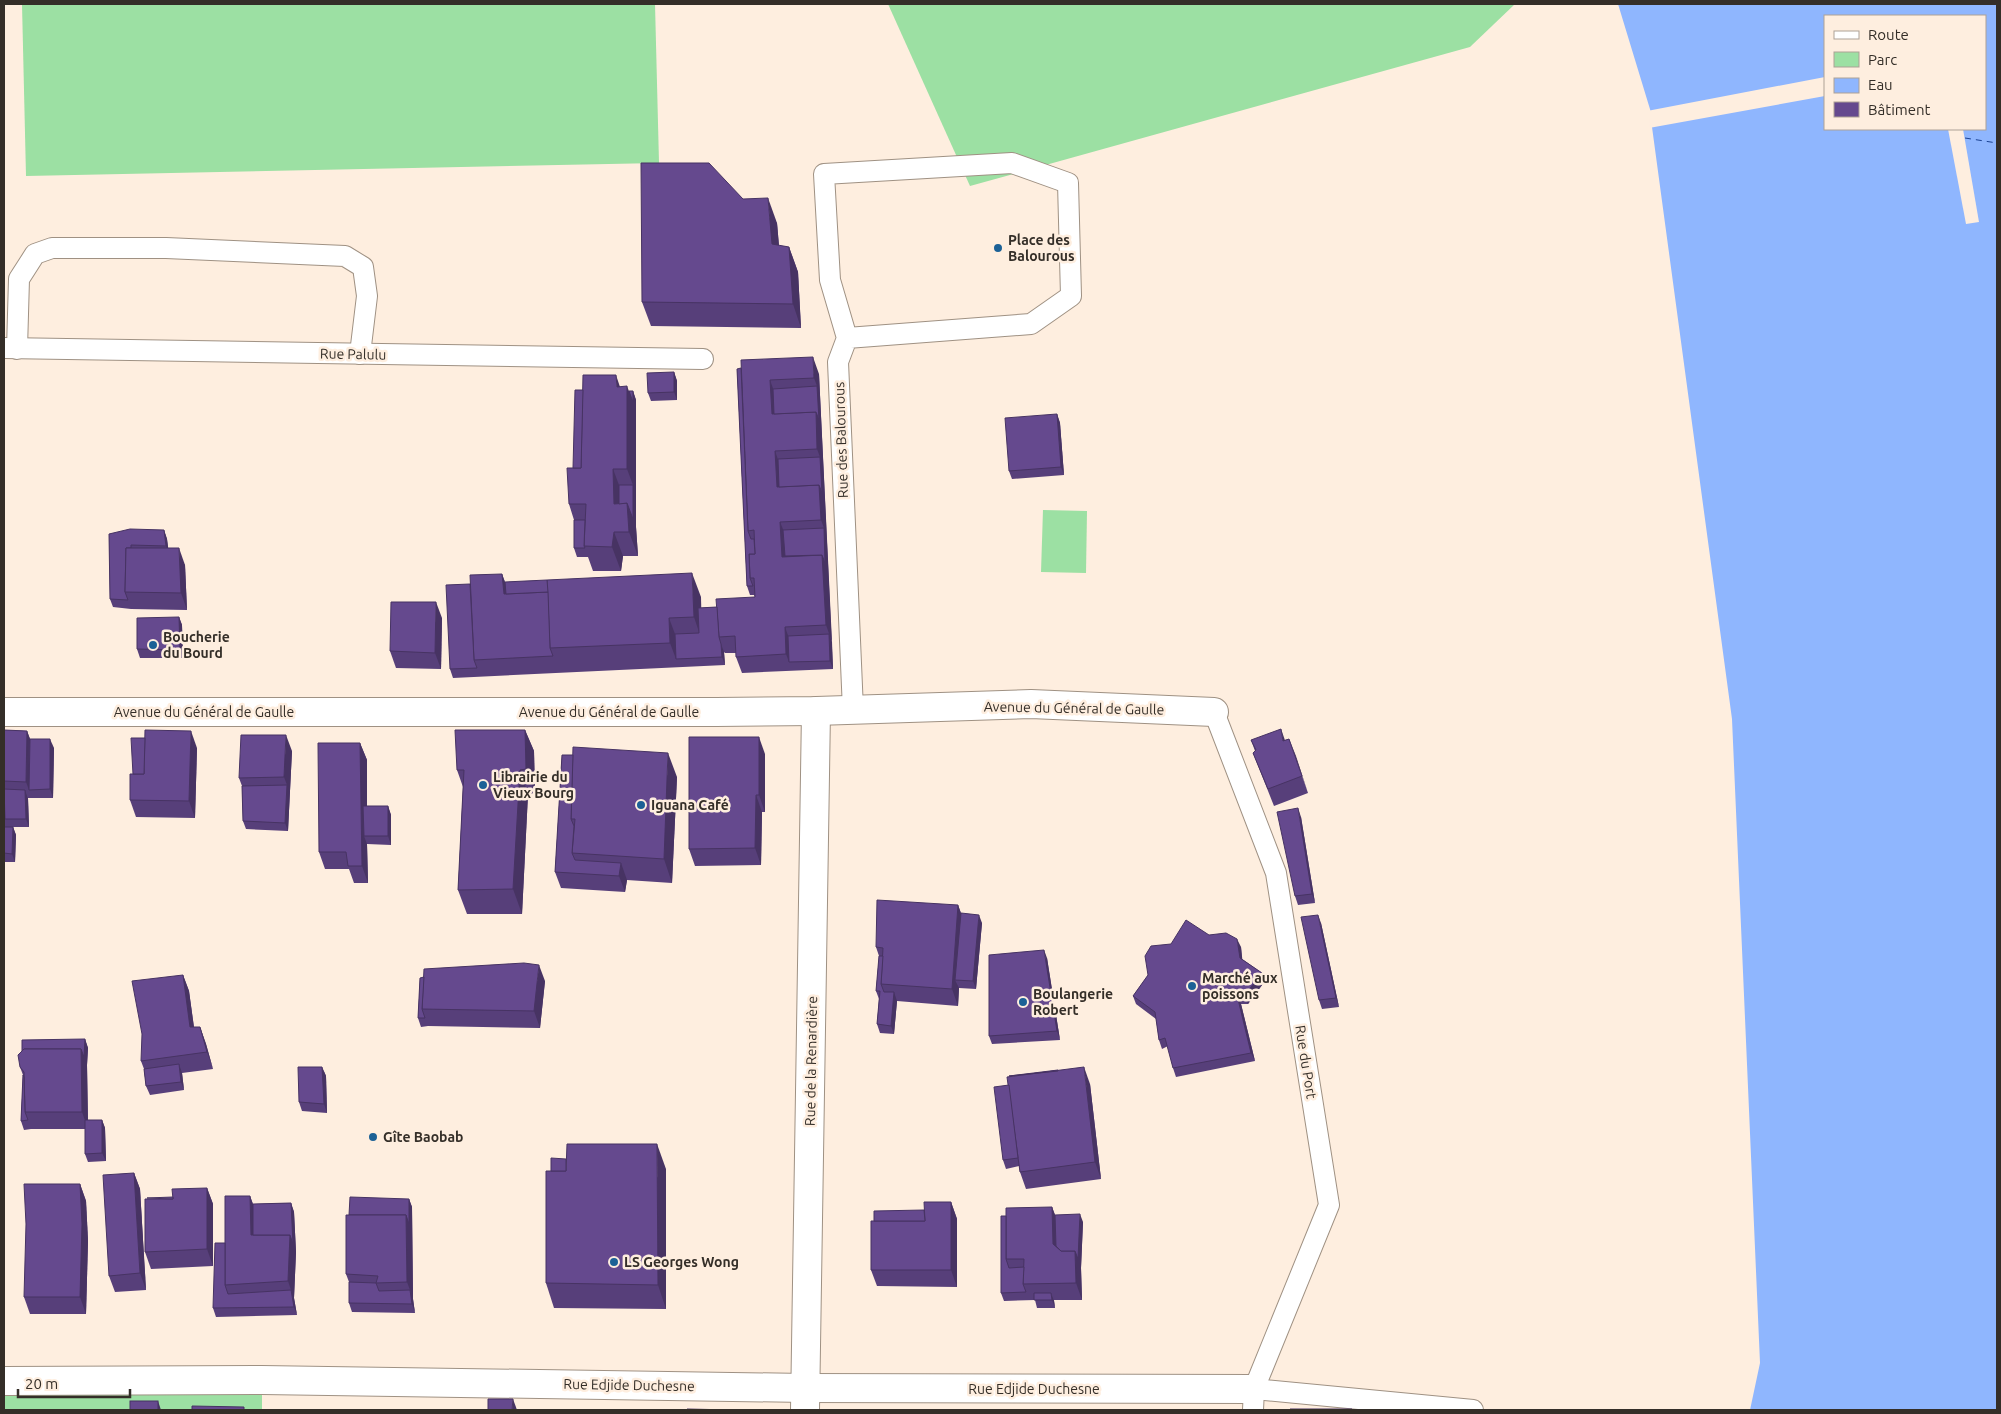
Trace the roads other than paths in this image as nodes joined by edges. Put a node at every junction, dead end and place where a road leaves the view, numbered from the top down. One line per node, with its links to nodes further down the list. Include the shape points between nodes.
1 (847, 338): 1 (lane, via 830,280 824,174 1012,163 1068,183 1071,296 1031,324); 5 (lane, Rue des Balourous, via 838,362)
2 (10, 348): 3 (lane, Rue Palulu); 3 (lane, via 19,279 35,254 52,248 166,248 346,256 362,267 367,296)
3 (360, 354): 4 (lane, Rue Palulu)
4 (703, 360)
5 (853, 710): 7 (street, Avenue du Général de Gaulle); 8 (street, Avenue du Général de Gaulle, via 1031,704)
6 (4, 712): 7 (street, Avenue du Général de Gaulle)
7 (816, 712): 10 (street, Rue de la Renardière)
8 (1214, 712): 11 (lane, Rue du Port, via 1276,873 1329,1205)
9 (4, 1381): 10 (street, Rue Edjide Duchesne, via 262,1380)
10 (806, 1399): 11 (street, Rue Edjide Duchesne)
11 (1254, 1400): 12 (lane)
12 (1473, 1410)

